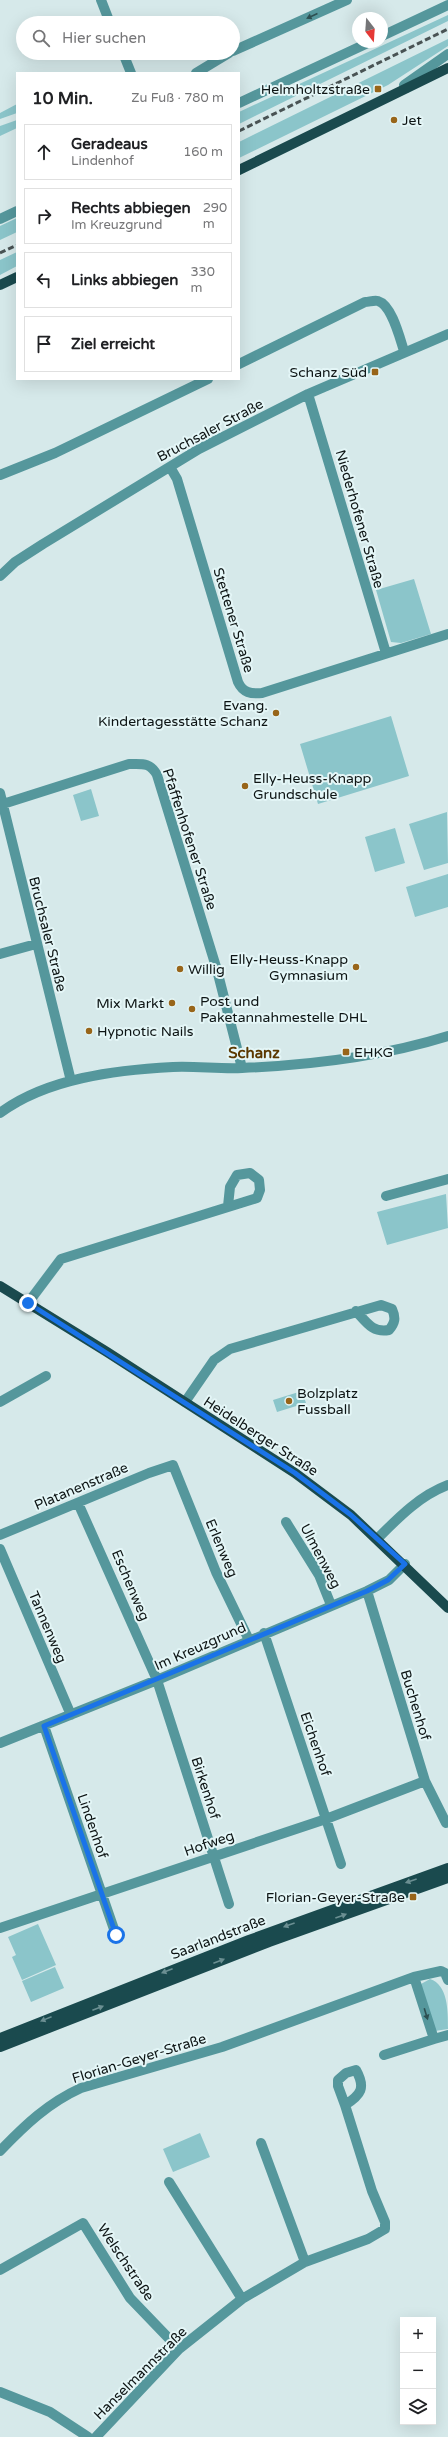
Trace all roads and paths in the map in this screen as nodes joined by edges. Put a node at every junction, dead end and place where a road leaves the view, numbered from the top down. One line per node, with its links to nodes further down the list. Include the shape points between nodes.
1 (101, 0): 4 (street)
2 (347, 0): 6 (street, one-way to 6)
3 (448, 5): 5 (street)
4 (107, 16)
5 (388, 33)
6 (240, 48)
7 (357, 48): 15 (street)
8 (448, 54): 14 (street, via 404,85)
9 (126, 60): 12 (street)
10 (218, 60): 13 (street)
11 (448, 68): 14 (main road)
12 (131, 72)
13 (198, 72)
14 (406, 88): 16 (main road)
15 (240, 103)
16 (240, 170)
17 (16, 211): 18 (street)
18 (0, 219)
19 (16, 277): 20 (main road)
20 (0, 285)
21 (448, 334): 22 (street, Bruchsaler Straße)
22 (404, 351): 23 (street, via 397,328 385,306 377,301 365,302); 25 (street, Bruchsaler Straße)
23 (240, 364)
24 (206, 380): 27 (street, via 55,453)
25 (308, 394): 26 (street, Bruchsaler Straße, via 199,449); 30 (street, Niederhofener Straße)
26 (170, 467): 28 (street, Bruchsaler Straße, via 15,562); 30 (street, Stettener Straße, via 177,479 241,688 254,694 262,693)
27 (0, 475)
28 (0, 576)
29 (448, 634): 30 (street, Stettener Straße)
30 (386, 653)
31 (0, 793): 32 (street, Bruchsaler Straße)
32 (3, 804): 33 (street, Bruchsaler Straße); 36 (street, Pfaffenhofener Straße, via 129,764 146,764 153,767 223,992)
33 (36, 944): 34 (street); 37 (street, Bruchsaler Straße)
34 (0, 954)
35 (448, 1036): 36 (street, via 335,1061)
36 (242, 1068): 37 (street, via 173,1067)
37 (71, 1081): 38 (street, via 25,1099)
38 (0, 1113)
39 (448, 1179): 40 (street)
40 (386, 1196)
41 (228, 1206): 43 (street, via 61,1259)
42 (0, 1286): 43 (main road, Heidelberger Straße)
43 (28, 1303): 47 (main road, Heidelberger Straße)
44 (356, 1311): 47 (street, Heidelberger Straße, via 230,1349 214,1360)
45 (46, 1376): 46 (street)
46 (0, 1402)
47 (185, 1402): 53 (main road, Heidelberger Straße, via 295,1473 351,1515)
48 (173, 1465): 50 (street, Platanenstraße); 60 (street, Erlenweg, via 216,1572)
49 (448, 1486): 53 (street, via 410,1507)
50 (78, 1502): 52 (street, Platanenstraße); 61 (street, Eschenweg)
51 (286, 1522): 57 (street, Ulmenweg, via 319,1575)
52 (0, 1535)
53 (377, 1539): 55 (main road, Heidelberger Straße)
54 (0, 1549): 62 (street, Tannenweg)
55 (405, 1564): 56 (street, Im Kreuzgrund, via 388,1580); 58 (main road, Heidelberger Straße)
56 (367, 1591): 57 (street, Im Kreuzgrund); 65 (street, Buchenhof)
57 (331, 1605): 59 (street, Im Kreuzgrund)
58 (448, 1608)
59 (264, 1633): 60 (street, Im Kreuzgrund); 66 (street, Eichenhof)
60 (249, 1640): 61 (street, Im Kreuzgrund)
61 (157, 1680): 62 (street, Im Kreuzgrund); 68 (street, Birkenhof)
62 (71, 1715): 63 (street, Im Kreuzgrund)
63 (44, 1726): 64 (street, Im Kreuzgrund); 72 (street, Lindenhof)
64 (0, 1743)
65 (425, 1781): 66 (street, Hofweg); 67 (street, Buchenhof)
66 (326, 1819): 68 (street, Hofweg); 69 (street, Eichenhof)
67 (446, 1823)
68 (213, 1857): 72 (street, Hofweg); 73 (street, Birkenhof)
69 (341, 1864)
70 (448, 1868): 79 (main road, Saarlandstraße, one-way to 79, via 242,1942)
71 (448, 1878): 81 (main road, Saarlandstraße, one-way to 71, via 269,1942)
72 (101, 1894): 74 (street, Hofweg); 75 (street, Lindenhof)
73 (229, 1904)
74 (0, 1928)
75 (116, 1935)
76 (414, 1977): 77 (street, Florian-Geyer-Straße, via 441,1971); 80 (street, one-way to 80); 85 (street, Florian-Geyer-Straße, via 222,2047 59,2098 38,2114)
77 (448, 1980)
78 (448, 2035): 80 (street)
79 (0, 2038)
80 (434, 2039): 82 (street)
81 (0, 2046)
82 (384, 2054)
83 (345, 2105): 87 (street, Hanselmannstraße, via 372,2191 385,2222 385,2229 368,2239)
84 (261, 2143): 87 (street)
85 (0, 2151)
86 (169, 2182): 89 (street)
87 (305, 2262): 89 (street, Hanselmannstraße)
88 (0, 2270): 90 (street, Welschstraße, via 82,2223 130,2298)
89 (242, 2299): 90 (street, Hanselmannstraße)
90 (179, 2349): 93 (street, Hanselmannstraße)
91 (0, 2392): 92 (street, via 50,2412)
92 (88, 2437)
93 (96, 2437)

